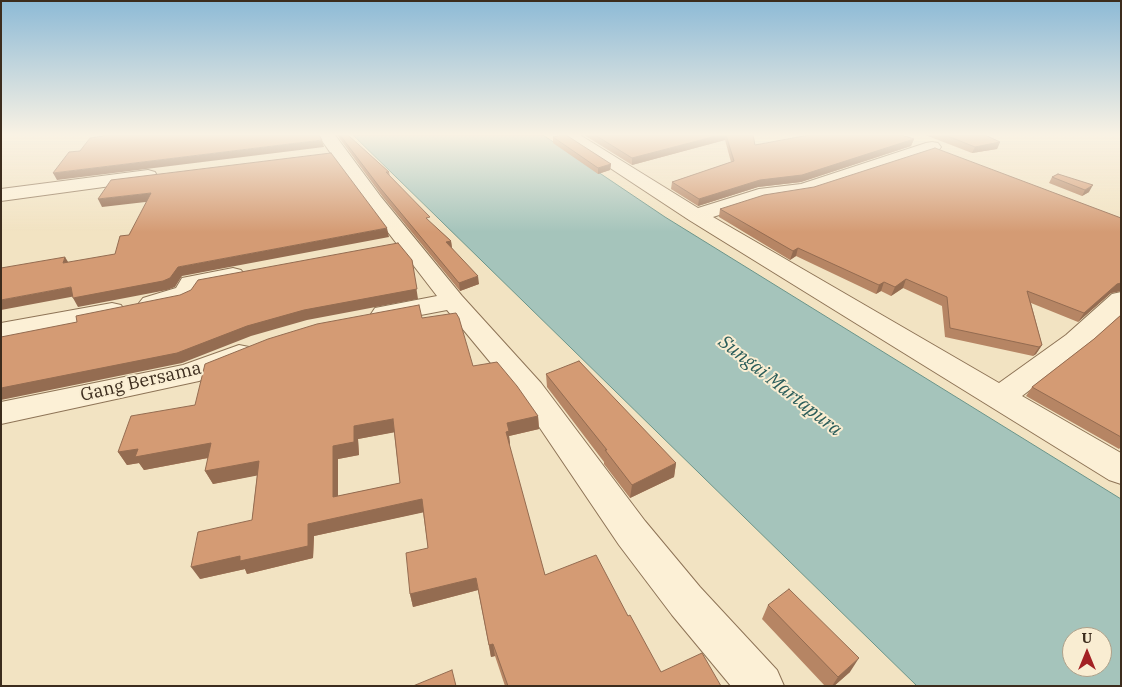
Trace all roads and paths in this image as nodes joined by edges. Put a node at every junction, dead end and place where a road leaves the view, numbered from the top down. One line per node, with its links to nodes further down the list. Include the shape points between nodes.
1 (344, 167): 7 (street)
2 (619, 167): 6 (street)
3 (880, 167): 6 (street, via 804,189 759,196)
4 (161, 174): 5 (street)
5 (1, 195)
6 (696, 216): 15 (street)
7 (407, 242): 8 (street); 11 (street)
8 (377, 248)
9 (260, 270): 13 (street, via 191,283 186,293 175,298)
10 (1121, 299): 15 (street, via 1076,341)
11 (453, 301): 12 (street); 18 (street, via 530,390 632,533 686,601)
12 (364, 318)
13 (1, 332)
14 (262, 344): 16 (street, Gang Bersama, via 189,374)
15 (999, 398): 17 (street)
16 (1, 413)
17 (1121, 470)
18 (761, 686)

